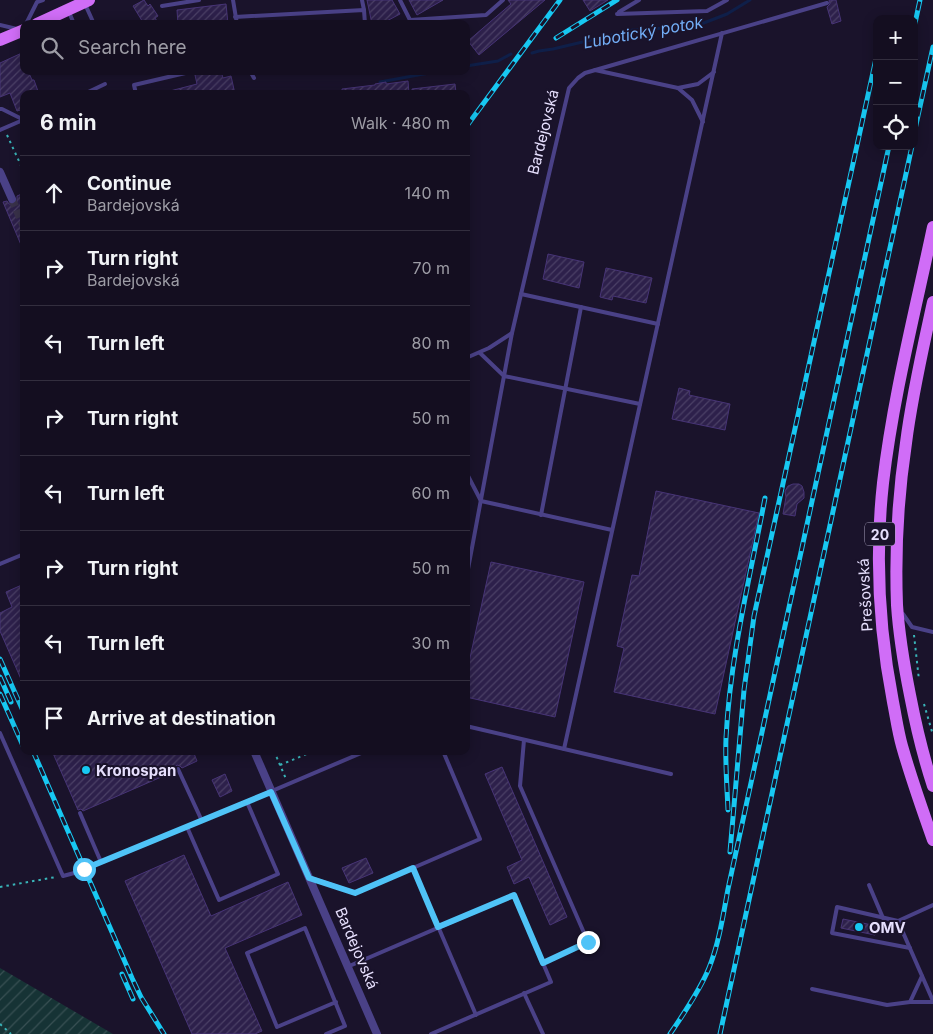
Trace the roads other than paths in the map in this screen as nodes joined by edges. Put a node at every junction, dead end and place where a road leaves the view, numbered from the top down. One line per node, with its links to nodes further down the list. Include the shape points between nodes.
1 (42, 0): 15 (lane, via 37,2)
2 (199, 0): 11 (lane)
3 (234, 0): 14 (lane)
4 (362, 0): 13 (lane)
5 (400, 0): 6 (lane, via 410,20 486,15)
6 (502, 0)
7 (639, 0): 8 (lane, via 617,14 707,12)
8 (727, 0)
9 (86, 1): 12 (main road); 18 (lane)
10 (826, 3): 24 (lane, Bardejovská)
11 (162, 6)
12 (68, 9): 16 (main road); 17 (lane)
13 (364, 10): 14 (lane); 20 (lane)
14 (235, 17): 19 (lane)
15 (28, 20)
16 (45, 20)
17 (72, 20)
18 (93, 20)
19 (235, 20)
20 (364, 20)
21 (0, 25): 22 (lane)
22 (20, 28)
23 (20, 30): 25 (main road)
24 (722, 33): 26 (lane, Bardejovská); 27 (lane)
25 (0, 40)
26 (594, 70): 32 (lane); 43 (lane, Bardejovská, via 578,78 569,88)
27 (714, 72): 32 (lane, via 698,84); 38 (lane)
28 (177, 75): 34 (lane, via 134,85)
29 (252, 75): 30 (lane)
30 (254, 78)
31 (105, 84): 33 (lane)
32 (678, 88): 38 (lane, via 692,100)
33 (92, 90)
34 (135, 90)
35 (0, 109): 36 (lane)
36 (20, 118)
37 (20, 122): 39 (lane)
38 (703, 122): 46 (lane)
39 (2, 129)
40 (0, 172): 41 (street)
41 (12, 199)
42 (933, 227): 77 (main road, Prešovská / 20, via 890,432 879,552 881,614 890,688 902,745)
43 (521, 294): 45 (lane); 47 (lane, Bardejovská)
44 (933, 302): 60 (main road, 20, via 912,401 903,469 897,531)
45 (581, 307): 46 (lane); 51 (lane)
46 (658, 324): 52 (lane)
47 (512, 333): 48 (lane); 50 (lane, Bardejovská)
48 (480, 352): 49 (lane); 50 (lane)
49 (470, 356)
50 (504, 376): 51 (lane); 54 (lane, Bardejovská)
51 (565, 388): 52 (lane); 55 (lane)
52 (640, 404): 56 (lane)
53 (470, 480): 54 (lane)
54 (481, 501): 55 (lane); 58 (lane, Bardejovská)
55 (541, 515): 56 (lane)
56 (612, 530): 65 (lane)
57 (20, 556): 59 (lane)
58 (470, 558)
59 (0, 564)
60 (897, 606): 61 (lane, via 912,627); 71 (main road, 20, via 913,714)
61 (933, 632)
62 (470, 727): 64 (lane)
63 (0, 733): 78 (lane, via 63,876)
64 (524, 740): 65 (lane); 87 (lane, via 520,786 588,942)
65 (564, 748): 70 (lane)
66 (256, 755): 72 (street, Bardejovská)
67 (357, 755): 72 (lane)
68 (445, 755): 79 (lane, via 480,839)
69 (178, 769): 75 (lane)
70 (672, 774)
71 (933, 786)
72 (271, 792): 73 (lane); 80 (street, Bardejovská)
73 (247, 802): 75 (lane); 76 (lane, via 278,874 219,900)
74 (80, 813): 78 (lane)
75 (202, 821): 76 (lane)
76 (187, 827): 78 (lane)
77 (933, 840)
78 (101, 862)
79 (413, 868): 80 (lane, via 355,893); 85 (lane)
80 (309, 878): 88 (street, Bardejovská)
81 (868, 885): 83 (lane)
82 (933, 905): 84 (lane)
83 (883, 918): 84 (lane); 86 (lane, via 837,907 832,933)
84 (898, 921): 86 (lane)
85 (438, 927): 87 (lane, via 514,895); 88 (lane); 95 (lane)
86 (910, 948): 89 (lane)
87 (543, 963): 91 (lane, via 551,982)
88 (347, 966): 97 (street, Bardejovská)
89 (922, 976): 93 (lane); 94 (lane)
90 (812, 989): 93 (lane, via 888,1005)
91 (524, 993): 95 (lane); 99 (lane)
92 (336, 1002): 92 (lane, via 305,928 247,953 277,1027); 96 (lane, via 345,1026)
93 (910, 1002): 94 (lane)
94 (933, 1002)
95 (476, 1014): 98 (lane)
96 (326, 1034)
97 (377, 1034)
98 (431, 1034)
99 (543, 1034)

